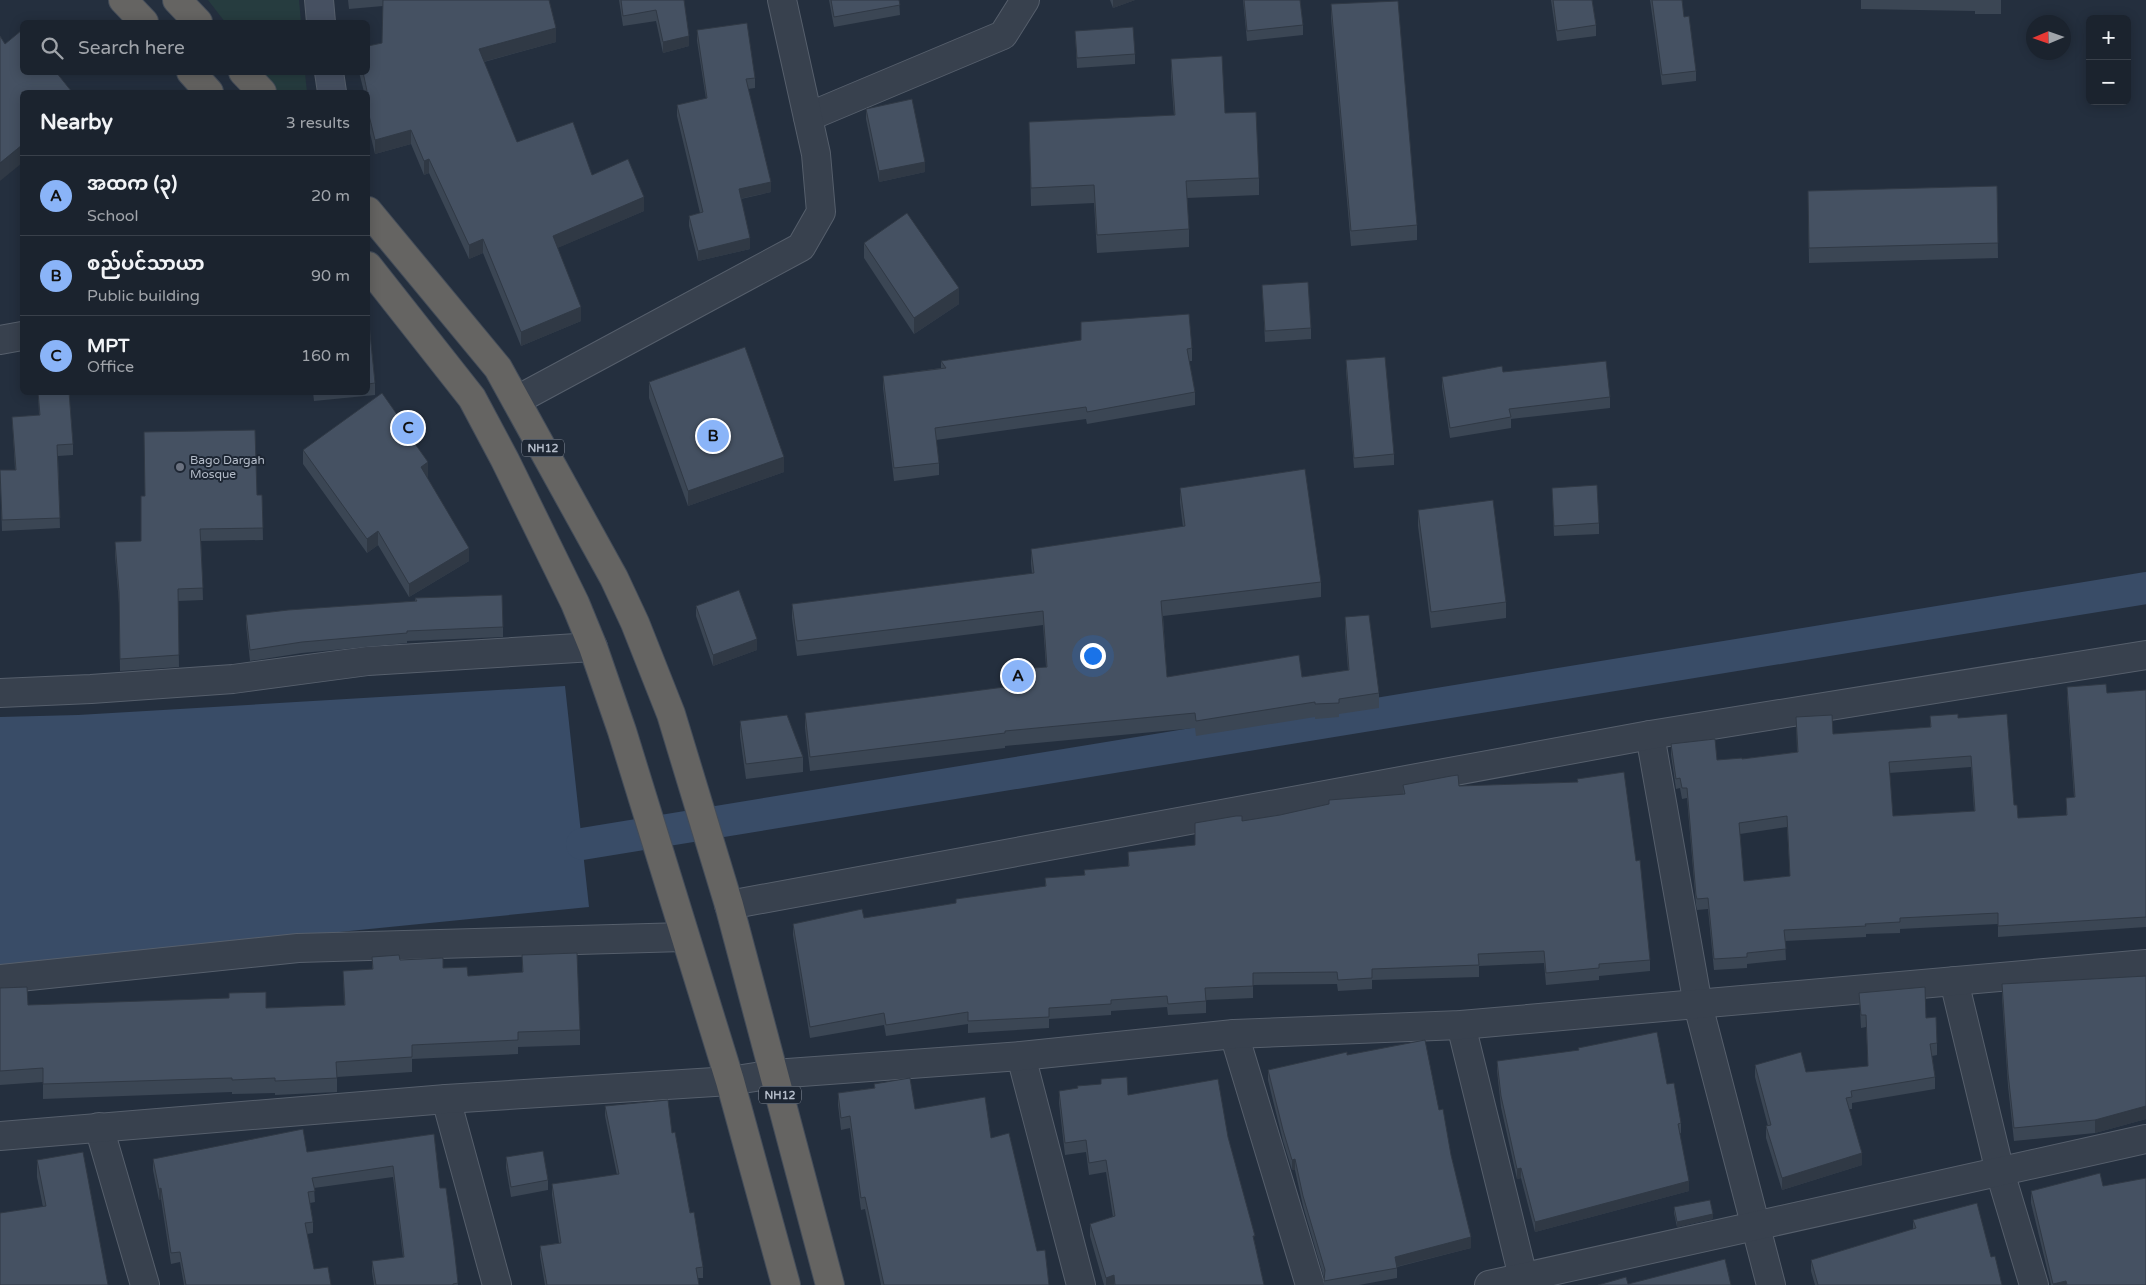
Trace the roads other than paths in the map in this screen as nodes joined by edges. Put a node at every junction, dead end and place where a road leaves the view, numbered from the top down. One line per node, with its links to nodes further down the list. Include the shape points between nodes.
1 (123, 0): 6 (highway)
2 (177, 0): 7 (highway)
3 (319, 0): 8 (main road)
4 (782, 0): 15 (street)
5 (1025, 0): 15 (street, via 1003,35)
6 (142, 20)
7 (196, 20)
8 (321, 20)
9 (193, 75): 12 (highway)
10 (247, 75): 13 (highway)
11 (329, 75): 14 (main road)
12 (207, 90)
13 (260, 90)
14 (332, 90)
15 (808, 117): 20 (street, via 816,154 820,212 801,247)
16 (370, 213): 20 (highway, NH12, via 498,368)
17 (370, 269): 21 (highway, NH12, via 472,398 576,603)
18 (20, 336): 19 (street)
19 (0, 340)
20 (517, 400): 25 (highway, NH12, via 614,578 635,624 671,714)
21 (593, 647): 23 (street, via 368,661 233,679); 26 (highway, NH12)
22 (2146, 655): 24 (street)
23 (0, 693)
24 (1650, 735): 25 (street); 30 (street)
25 (730, 905): 34 (highway, NH12)
26 (682, 928): 28 (street, via 298,948); 35 (highway, NH12)
27 (2146, 964): 29 (street)
28 (0, 979)
29 (1954, 982): 30 (street); 40 (street)
30 (1698, 1005): 31 (street); 41 (street)
31 (1461, 1025): 32 (street); 42 (street)
32 (1234, 1034): 33 (street); 48 (street)
33 (1021, 1056): 34 (street); 47 (street)
34 (774, 1074): 35 (street); 46 (highway, NH12)
35 (730, 1081): 36 (street); 45 (highway, NH12)
36 (446, 1099): 37 (street); 44 (street)
37 (99, 1127): 38 (street); 43 (street)
38 (0, 1136)
39 (2146, 1140): 40 (street)
40 (2000, 1172): 41 (street); 51 (street)
41 (1756, 1226): 42 (street); 50 (street)
42 (1524, 1281): 49 (street)
43 (146, 1285)
44 (497, 1285)
45 (786, 1285)
46 (830, 1285)
47 (1081, 1285)
48 (1310, 1285)
49 (1489, 1285)
50 (1771, 1285)
51 (2034, 1285)

